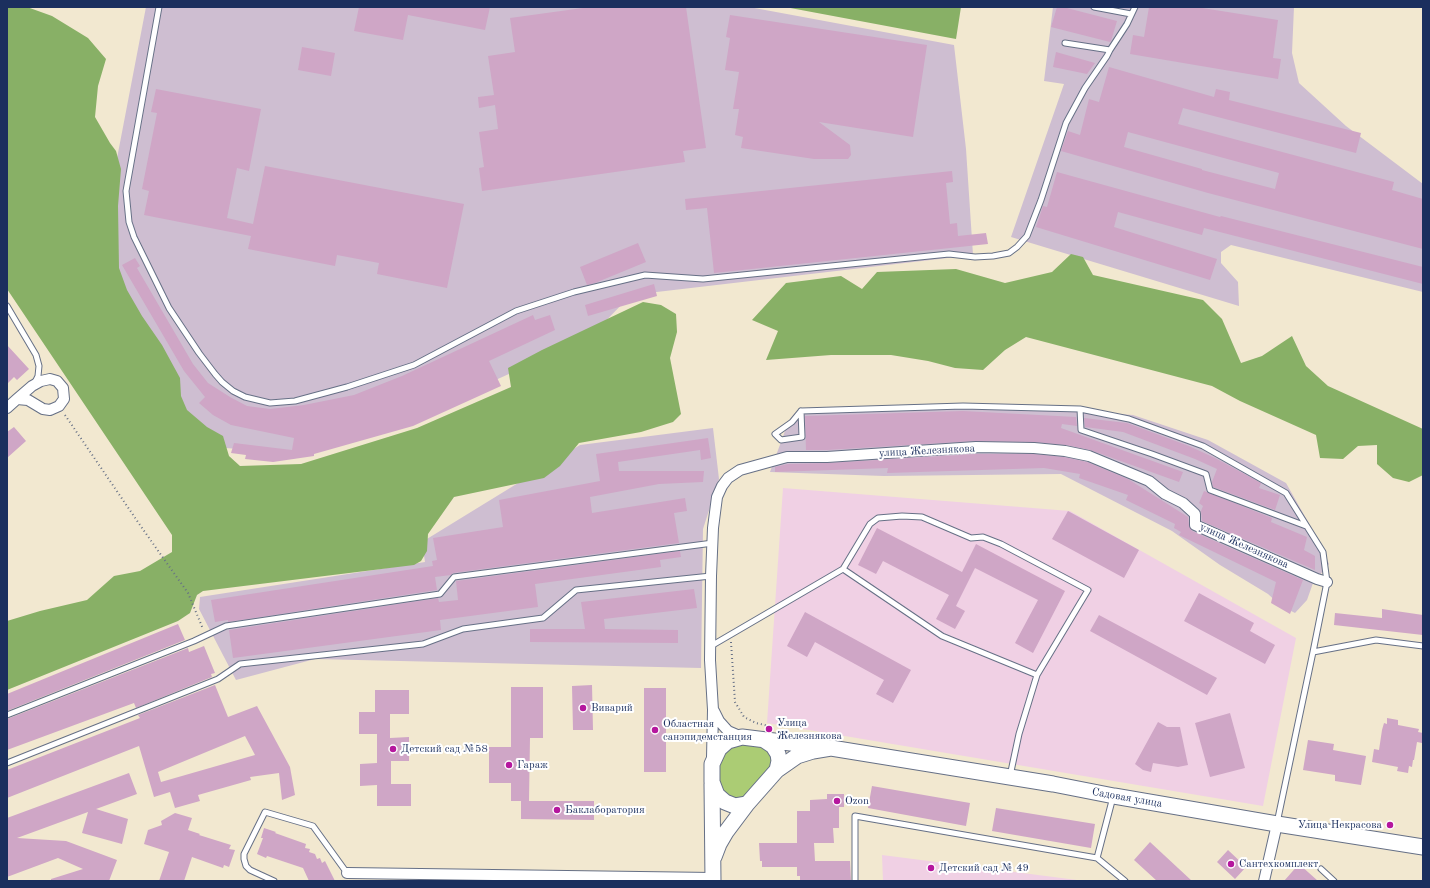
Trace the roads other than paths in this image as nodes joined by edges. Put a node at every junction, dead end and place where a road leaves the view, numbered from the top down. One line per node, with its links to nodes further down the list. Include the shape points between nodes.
1 (159, 7): 6 (lane, via 126,191 134,237 169,308 218,378 245,397 270,403 294,401 414,365 516,311 574,292 646,275 703,279 949,254 975,257 1008,253 1027,236 1066,123)
2 (1094, 7): 4 (lane)
3 (1135, 7): 4 (lane)
4 (1131, 14): 6 (lane)
5 (1065, 43): 6 (lane)
6 (1110, 50)
7 (7, 306): 8 (lane, via 36,355 38,376)
8 (32, 386): 9 (street); 9 (street, via 50,379 57,381 63,388 64,399 59,406 50,410 28,400)
9 (17, 399): 10 (street)
10 (7, 408)
11 (1080, 409): 12 (lane, via 963,406); 13 (lane, via 1129,419 1203,446 1286,493); 13 (lane, via 1081,430 1206,474 1210,490)
12 (801, 411): 12 (lane, via 802,437 781,440 775,434 792,422)
13 (1306, 526): 17 (lane, via 1323,552)
14 (713, 543): 16 (street, улица Железнякова); 17 (street, улица Железнякова, via 717,497 728,478 740,470 788,457 827,457 976,447 1034,448 1089,456 1149,481 1195,514 1195,525); 23 (lane, via 454,577 440,594 226,626)
15 (843, 569): 19 (lane); 21 (lane, via 942,636); 21 (lane, via 870,524 878,518 902,516 922,518 971,538 983,537 1001,544 1088,590)
16 (711, 576): 19 (street, улица Железнякова); 27 (lane, via 576,590 543,618 463,629 423,644 240,664 218,679)
17 (1327, 582): 20 (lane)
18 (1423, 646): 20 (lane, via 1376,640)
19 (710, 647): 22 (street, улица Железнякова)
20 (1313, 652): 34 (lane)
21 (1037, 675): 30 (lane, via 1019,734)
22 (713, 710): 25 (street, via 728,731); 28 (street, улица Железнякова)
23 (7, 716)
24 (767, 733): 25 (main road); 26 (main road, Садовая улица); 29 (main road, via 778,754)
25 (742, 737): 28 (main road, via 728,741 719,749)
26 (831, 748): 29 (main road, via 797,756); 30 (main road, Садовая улица)
27 (7, 763)
28 (712, 764): 31 (main road)
29 (777, 770): 33 (main road)
30 (1010, 777): 32 (main road, Садовая улица)
31 (712, 782): 33 (main road, via 717,795 725,802 734,806); 37 (main road)
32 (1114, 796): 34 (main road, Садовая улица); 36 (lane)
33 (747, 804): 37 (main road, via 726,832)
34 (1276, 824): 35 (main road, Садовая улица); 44 (street)
35 (1423, 847)
36 (1097, 858): 42 (lane, via 855,816); 43 (lane)
37 (713, 861): 40 (main road)
38 (1320, 869): 45 (lane)
39 (347, 873): 40 (street); 41 (lane, via 313,826 265,812 244,854 244,859 250,870)
40 (713, 879)
41 (274, 881)
42 (855, 881)
43 (1125, 881)
44 (1264, 881)
45 (1334, 881)

